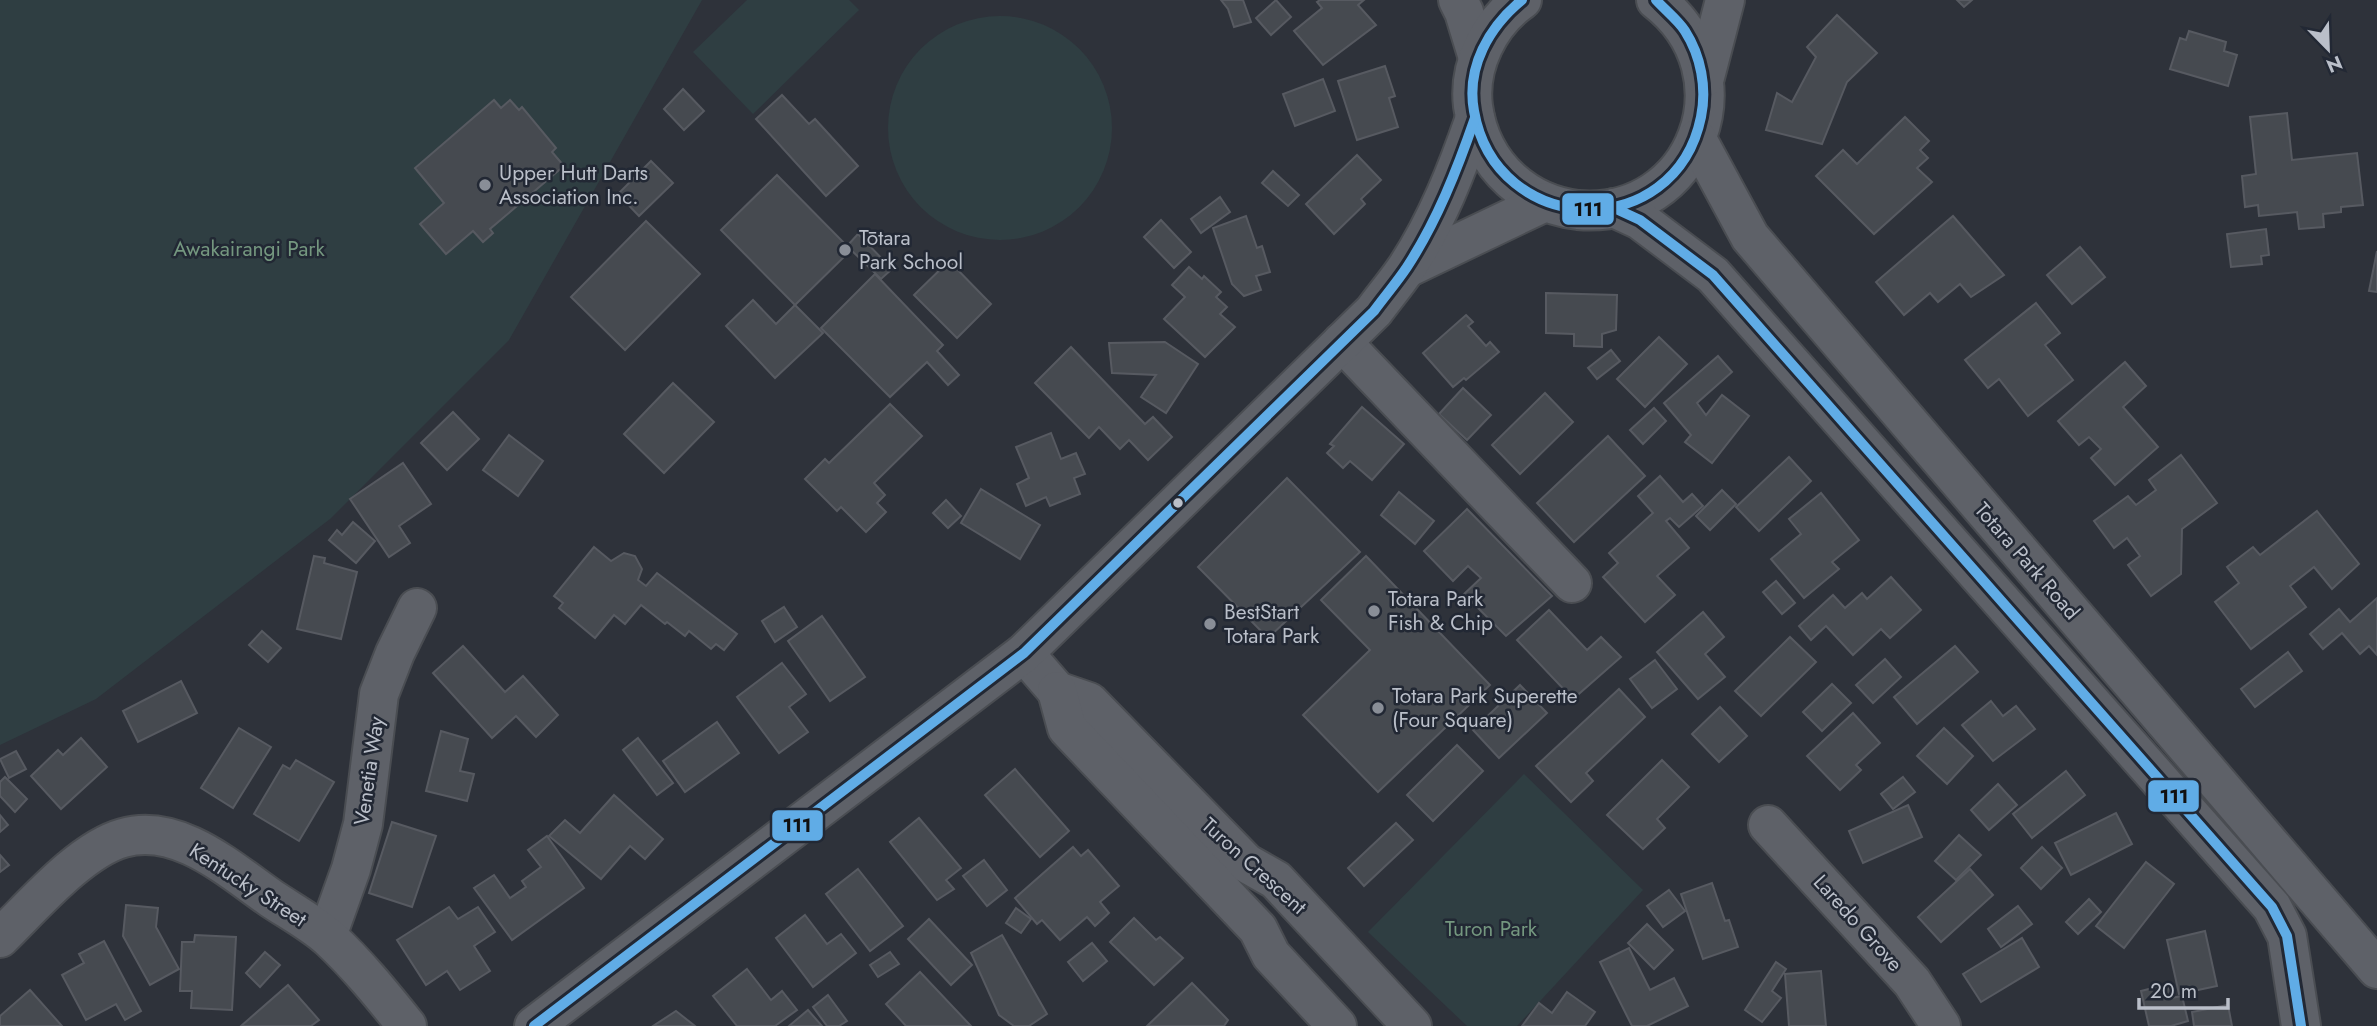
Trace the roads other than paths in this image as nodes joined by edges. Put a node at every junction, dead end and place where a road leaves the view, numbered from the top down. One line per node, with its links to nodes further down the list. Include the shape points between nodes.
1 (1458, 0): 5 (street)
2 (1522, 0): 5 (street, via 1492,31)
3 (1656, 0): 6 (street, via 1674,13 1694,43)
4 (1725, 0): 6 (street)
5 (1478, 58): 7 (street, via 1473,78)
6 (1705, 77): 8 (street, via 1703,119)
7 (1475, 118): 9 (street, via 1499,169); 11 (street, via 1441,207)
8 (1696, 139): 10 (street, via 1683,163 1663,184); 20 (street, Totara Park Road, via 1750,237)
9 (1545, 202): 10 (street, via 1579,210); 11 (street)
10 (1614, 208): 27 (street, via 1640,220 1713,275 2272,907 2287,936)
11 (1406, 268): 12 (street, via 1374,311)
12 (1342, 342): 13 (street); 15 (street)
13 (1572, 583)
14 (417, 608): 18 (street, Venetia Way, via 379,694 363,824)
15 (1024, 653): 16 (street, Turon Crescent); 23 (street)
16 (1057, 691): 21 (street, Turon Crescent, via 1090,702 1246,863 1276,880); 24 (street, Turon Crescent, via 1067,728 1258,929 1271,955)
17 (1768, 825): 26 (street, Laredo Grove, via 1912,982)
18 (327, 936): 19 (street, Kentucky Street, via 209,855 154,835 124,837 99,848); 22 (street, Kentucky Street)
19 (0, 938)
20 (2377, 969)
21 (1376, 987): 24 (street); 25 (street, Turon Crescent)
22 (407, 1026)
23 (534, 1026)
24 (1336, 1026)
25 (1412, 1026)
26 (1941, 1026)
27 (2301, 1026)

